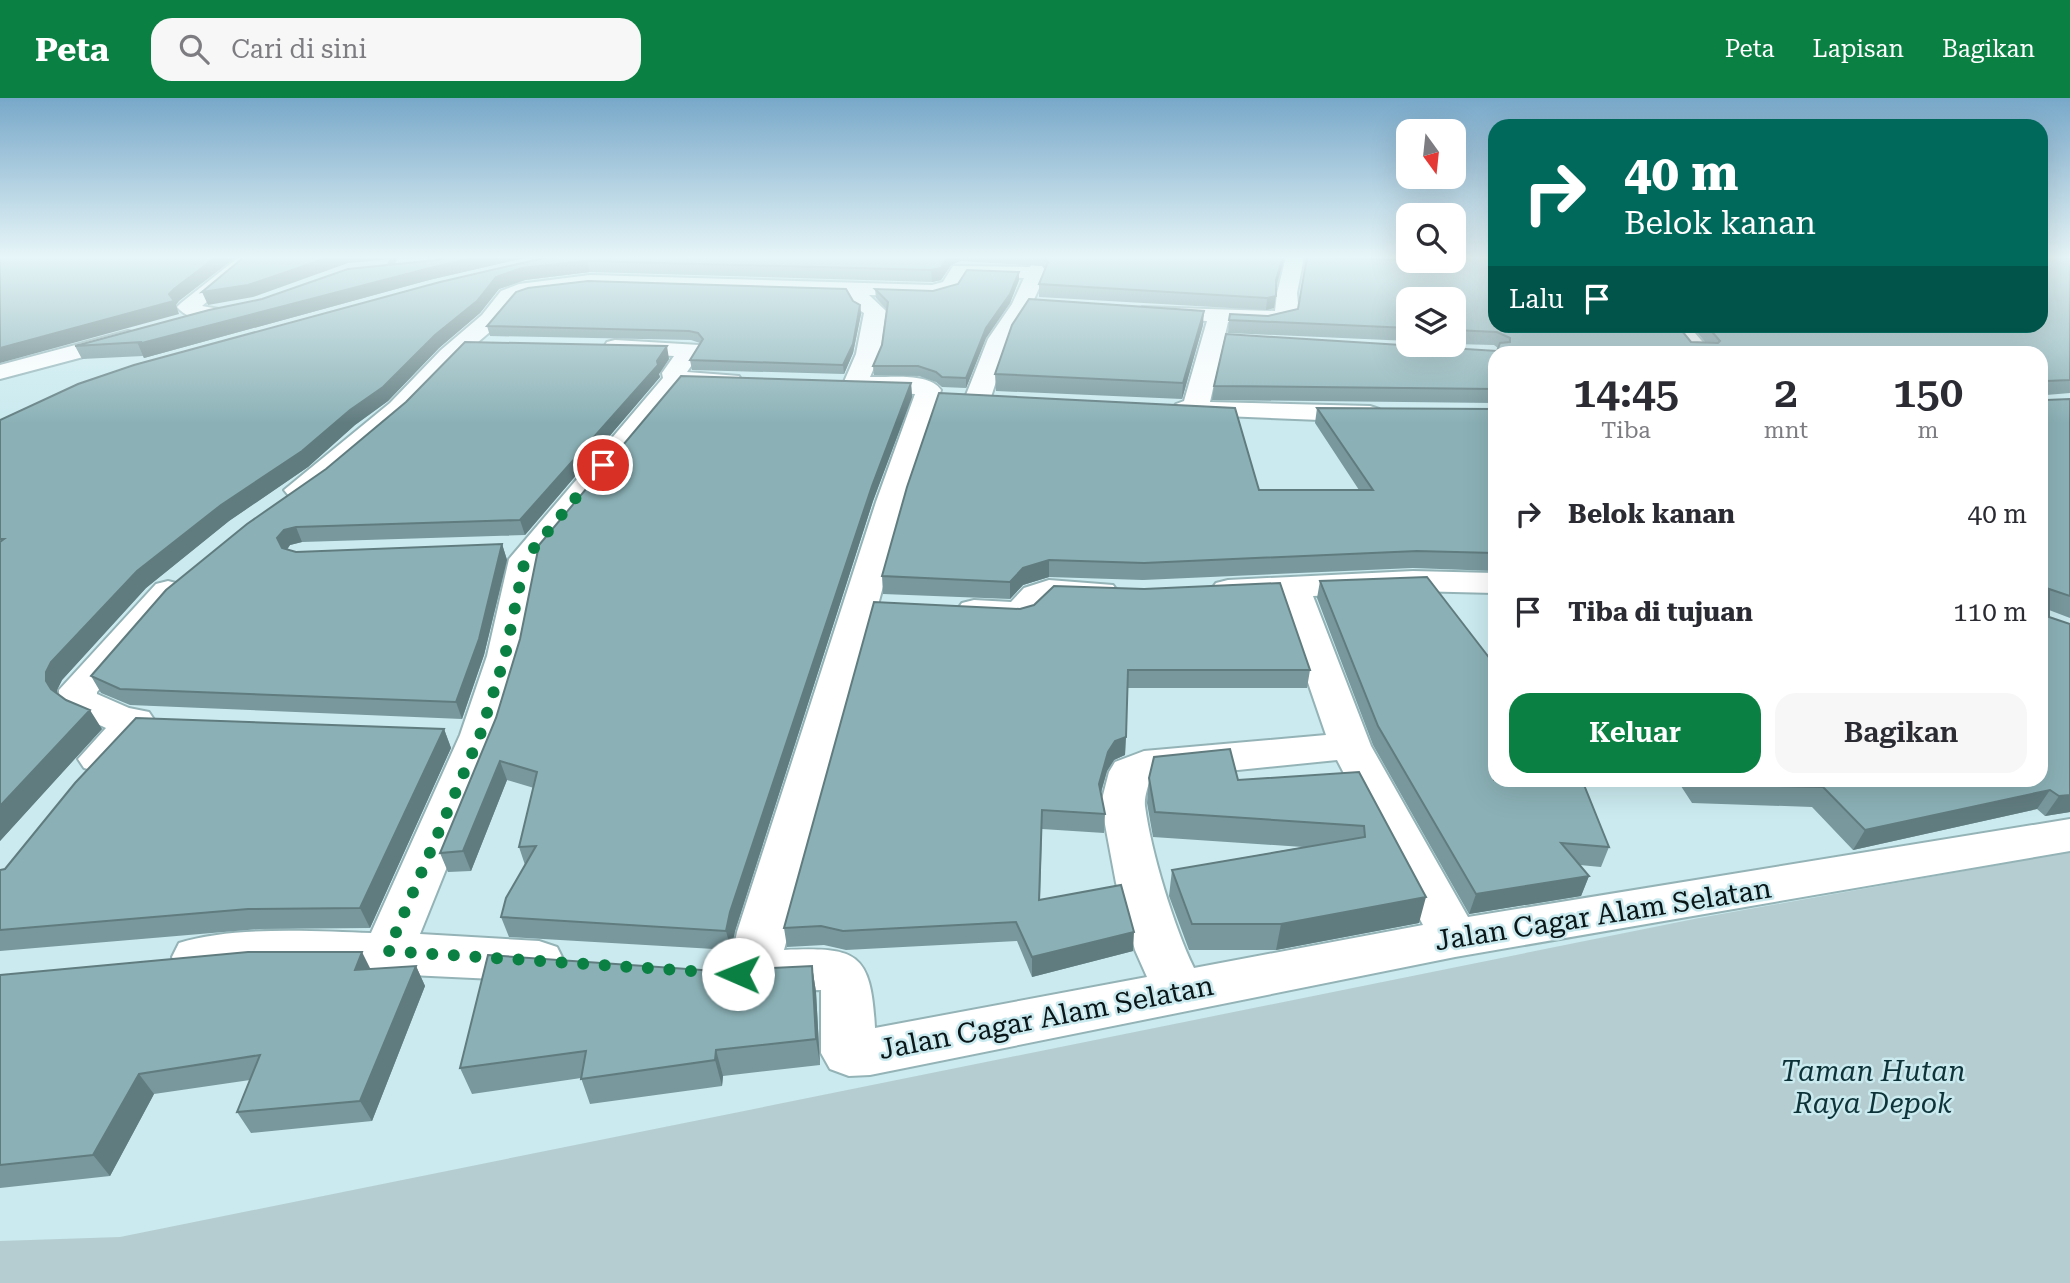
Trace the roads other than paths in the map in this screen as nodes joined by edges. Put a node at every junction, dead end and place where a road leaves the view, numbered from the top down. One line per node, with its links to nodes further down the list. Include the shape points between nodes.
1 (203, 312): 8 (street)
2 (225, 312): 8 (street)
3 (495, 312): 14 (street)
4 (875, 312): 21 (street, via 868,354)
5 (1016, 312): 22 (street, via 999,339 990,401)
6 (1147, 312): 9 (street)
7 (1288, 312): 9 (street, via 1266,320)
8 (211, 314): 10 (street)
9 (1219, 317): 12 (street)
10 (178, 324)
11 (151, 331): 17 (street)
12 (1211, 340): 13 (street); 24 (street)
13 (1238, 341)
14 (463, 344): 15 (street); 26 (street, via 399,408)
15 (490, 344)
16 (598, 347): 18 (street, via 691,350 674,373)
17 (0, 372)
18 (676, 380): 19 (street); 27 (street)
19 (750, 381)
20 (828, 383): 21 (street)
21 (855, 384): 22 (street, via 922,387 929,390)
22 (928, 397): 46 (street, Jalan Cagar Alam Selatan, via 891,502 874,606 762,932 732,972 829,968 843,979 847,990 849,1053)
23 (1156, 407): 24 (street)
24 (1195, 409): 25 (street)
25 (1396, 414)
26 (275, 507)
27 (534, 547): 28 (street); 38 (street, via 522,568 505,656)
28 (493, 549)
29 (187, 575): 35 (street, via 160,597 78,690 78,700 122,720)
30 (1488, 583): 31 (street, via 1413,581)
31 (1293, 588): 32 (street); 39 (street)
32 (1198, 591)
33 (1130, 593): 34 (street, via 1049,590 1036,595 1020,613)
34 (940, 609)
35 (135, 721): 36 (street); 40 (street)
36 (176, 723)
37 (439, 734): 38 (street)
38 (480, 735): 43 (street)
39 (1350, 746): 42 (street); 46 (street, via 1144,764 1130,772 1123,803 1140,883 1160,950)
40 (70, 791)
41 (2070, 835): 42 (street, Jalan Cagar Alam Selatan)
42 (1455, 938): 46 (street, Jalan Cagar Alam Selatan)
43 (388, 951): 44 (street, via 260,951); 45 (street)
44 (151, 961)
45 (583, 965)
46 (1179, 990)

